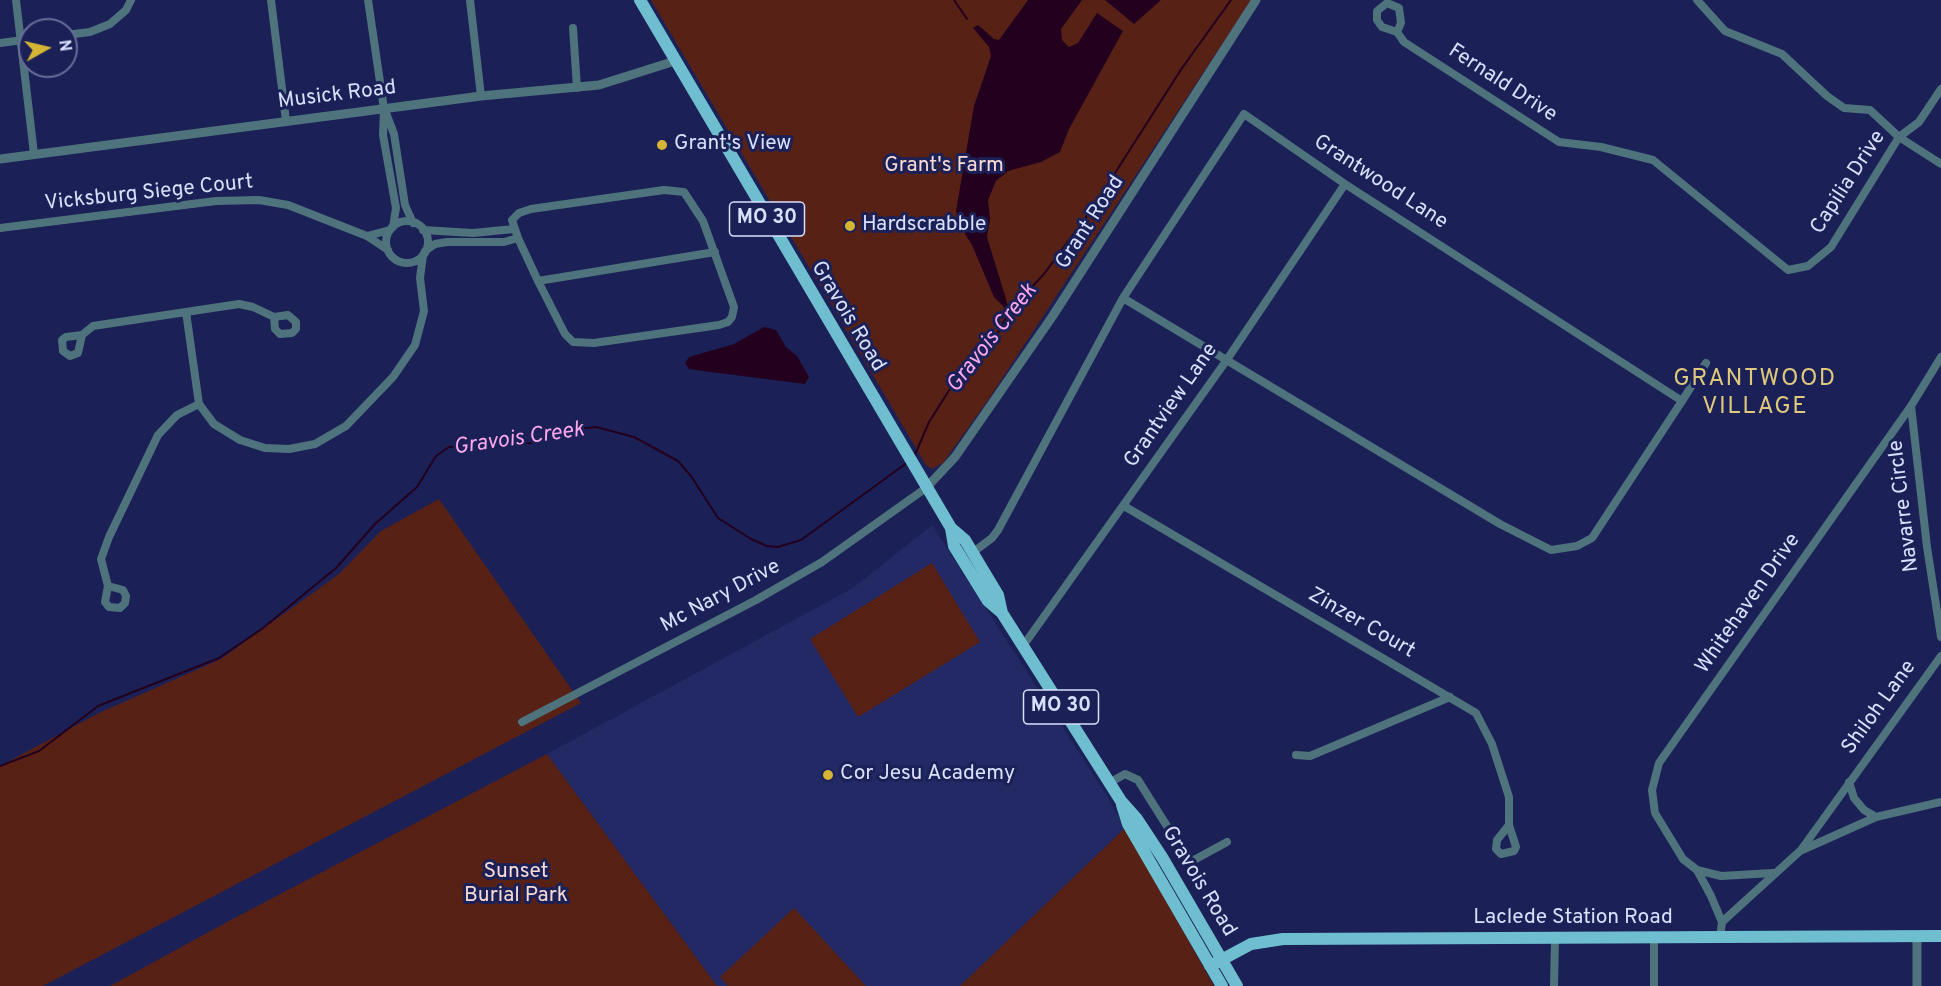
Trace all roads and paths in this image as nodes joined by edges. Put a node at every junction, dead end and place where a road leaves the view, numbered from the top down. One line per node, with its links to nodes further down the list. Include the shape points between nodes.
1 (16, 0): 9 (street)
2 (131, 0): 12 (street, via 110,24)
3 (271, 0): 21 (street)
4 (368, 0): 20 (street)
5 (470, 0): 19 (street)
6 (640, 0): 15 (main road, Gravois Road / MO 30)
7 (1256, 0): 51 (street, Grant Road, via 1052,317 955,457)
8 (1697, 0): 22 (street, via 1725,31 1782,54 1844,108 1870,110)
9 (18, 20)
10 (573, 28): 17 (street)
11 (1397, 32): 38 (street, Fernald Drive, via 1404,42 1559,142 1653,160 1788,270)
12 (78, 33)
13 (18, 40): 14 (street)
14 (0, 43)
15 (675, 61): 17 (street, Musick Road, via 620,80); 51 (main road, Gravois Road / MO 30)
16 (25, 78): 23 (street)
17 (577, 88): 19 (street, Musick Road)
18 (1941, 89): 22 (street, Capilia Drive, via 1919,122)
19 (481, 96): 20 (street, Musick Road)
20 (384, 109): 21 (street, Musick Road); 27 (street, via 394,134 405,205); 29 (street, via 383,135 396,208)
21 (286, 121): 23 (street, Musick Road)
22 (1899, 136): 25 (street); 38 (street, Capilia Drive, via 1831,246)
23 (34, 154): 24 (street, Musick Road)
24 (0, 159)
25 (1941, 164)
26 (1346, 184): 41 (street, Grantwood Lane, via 1244,114); 45 (street, Grantview Lane); 48 (street, Grantwood Lane)
27 (413, 223): 29 (street); 31 (street)
28 (0, 228): 32 (street, Vicksburg Siege Court, via 216,201 259,200 288,205)
29 (391, 228): 32 (street); 34 (street, via 386,238)
30 (514, 229): 31 (street); 33 (street); 35 (street, via 512,220 531,209 677,191 684,192 703,221)
31 (423, 230): 36 (street, via 427,238)
32 (367, 236): 34 (street, Vicksburg Siege Court)
33 (518, 238): 36 (street, via 504,242 447,242 435,244); 40 (street)
34 (388, 250): 37 (street)
35 (715, 252): 40 (street); 40 (street, via 734,307 728,322 719,325 594,343 573,342)
36 (424, 253): 37 (street, via 413,262); 39 (street)
37 (404, 263): 39 (street)
38 (1808, 266)
39 (420, 278): 49 (street, via 424,311 415,345 393,377 346,426 315,444 264,448 240,440 214,424)
40 (538, 281)
41 (1123, 298): 45 (street); 54 (street, Grantwood Lane, via 998,530)
42 (186, 312): 43 (street, via 239,304); 44 (street, via 114,321 93,326); 49 (street)
43 (274, 316)
44 (82, 335)
45 (1226, 361): 48 (street, via 1500,524 1551,550 1577,546 1592,538); 52 (street, Grantview Lane)
46 (1940, 361): 50 (street, Whitehaven Drive)
47 (1706, 363): 48 (street)
48 (1682, 401)
49 (199, 404): 55 (street, via 177,415 158,435 101,559)
50 (1911, 406): 57 (street, Navarre Circle); 71 (street, Whitehaven Drive, via 1659,763 1653,790 1655,813 1683,860)
51 (926, 488): 53 (main road, Gravois Road / MO 30); 61 (street, Mc Nary Drive, via 822,562)
52 (1124, 506): 58 (street, Grantview Lane); 60 (street, Zinzer Court)
53 (951, 528): 54 (main road, Gravois Road / MO 30, via 965,540); 56 (main road, Gravois Road / MO 30, via 954,546 988,601)
54 (972, 553): 56 (main road, Gravois Road / MO 30, via 998,595)
55 (108, 586)
56 (1002, 612): 58 (main road, Gravois Road / MO 30)
57 (1941, 638)
58 (1023, 646): 64 (main road, Gravois Road / MO 30)
59 (1941, 656): 63 (street, Shiloh Lane)
60 (1449, 697): 62 (street, via 1310,756); 68 (street, Zinzer Court, via 1476,713 1492,744 1509,797)
61 (522, 723)
62 (1296, 755)
63 (1849, 782): 67 (street, Shiloh Lane, via 1859,804); 70 (street, Shiloh Lane)
64 (1108, 783): 65 (main road, Gravois Road / MO 30); 69 (street, via 1125,774 1138,780 1186,858 1194,860)
65 (1121, 801): 79 (main road, Gravois Road / MO 30, via 1143,828); 82 (main road, Gravois Road / MO 30, via 1128,824)
66 (1941, 802): 67 (street)
67 (1876, 817): 70 (street)
68 (1509, 825)
69 (1227, 842)
70 (1800, 851): 72 (street)
71 (1697, 870): 72 (street, via 1721,876); 73 (street, Whitehaven Drive)
72 (1773, 873): 73 (street)
73 (1722, 922): 78 (street)
74 (1917, 936): 75 (main road, Laclede Station Road); 78 (main road, Laclede Station Road); 87 (street)
75 (1941, 936)
76 (1554, 938): 77 (main road, Laclede Station Road); 80 (main road, Laclede Station Road, via 1283,939); 85 (street)
77 (1654, 938): 78 (main road, Laclede Station Road); 86 (street)
78 (1720, 938)
79 (1211, 940): 80 (main road); 81 (main road, Gravois Road / MO 30)
80 (1244, 947): 81 (main road, Laclede Station Road)
81 (1222, 959): 82 (main road, Laclede Station Road); 84 (main road, Gravois Road / MO 30)
82 (1210, 966): 83 (main road, Gravois Road / MO 30)
83 (1222, 986)
84 (1237, 986)
85 (1554, 986)
86 (1654, 986)
87 (1917, 986)

